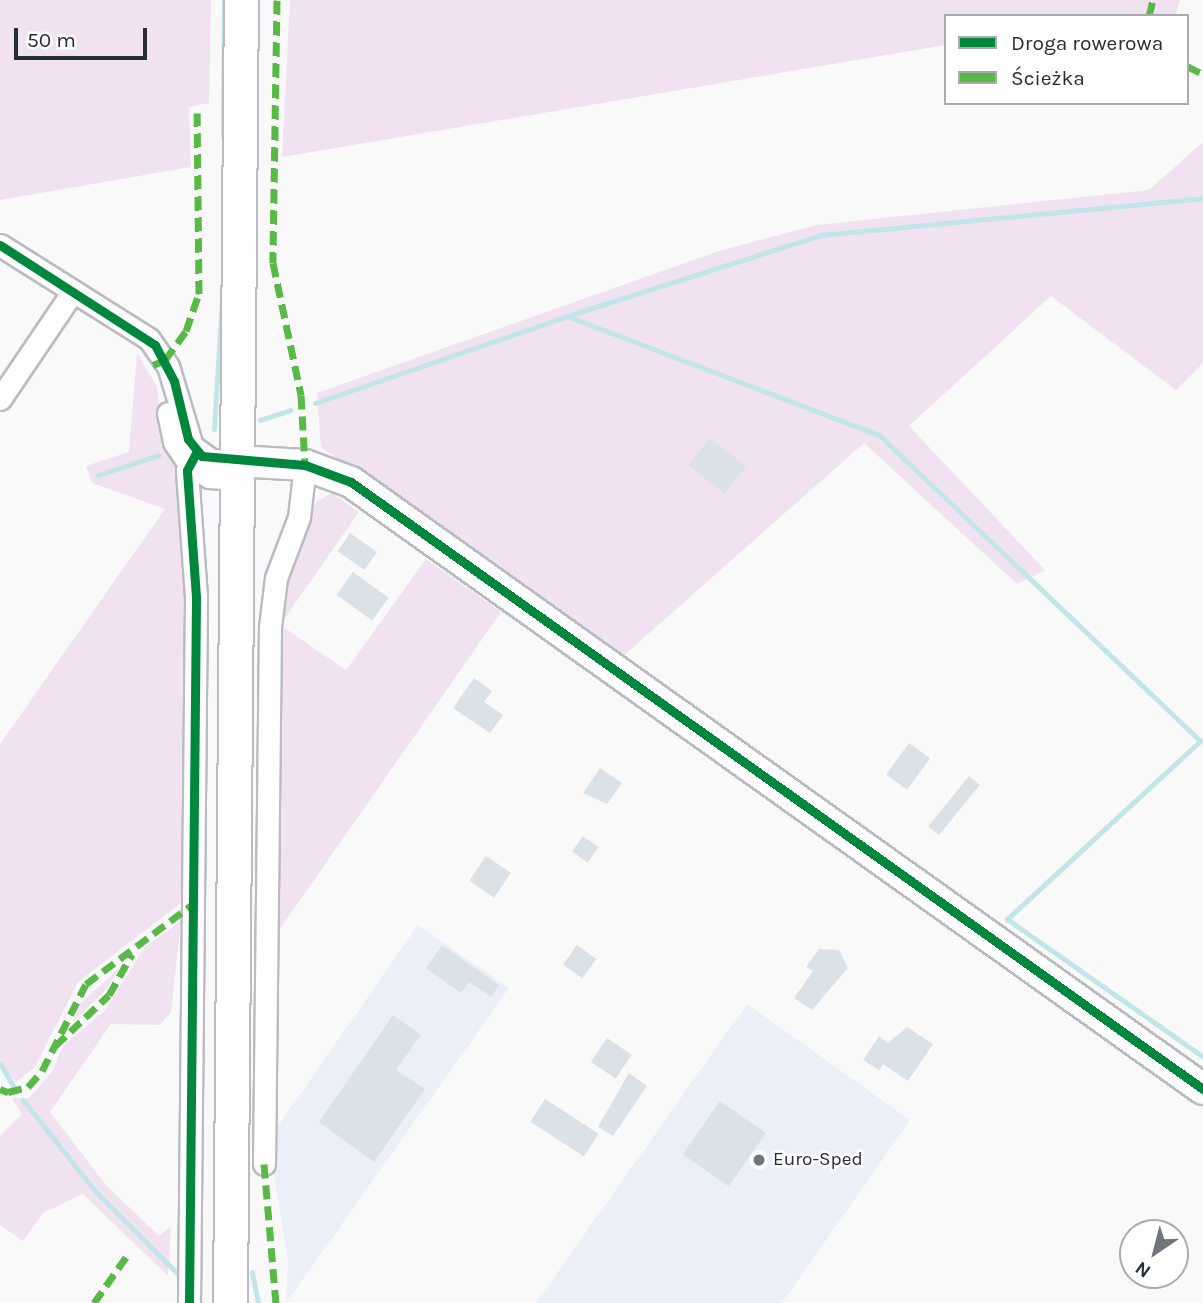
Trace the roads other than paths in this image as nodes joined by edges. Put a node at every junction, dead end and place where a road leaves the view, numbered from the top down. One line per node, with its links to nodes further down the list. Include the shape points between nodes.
1 (241, 0): 6 (main road)
2 (0, 245): 3 (street)
3 (73, 291): 4 (street); 5 (street, via 161,352)
4 (0, 398)
5 (192, 456): 6 (street, via 209,477); 10 (street, via 196,597)
6 (237, 470): 7 (street); 11 (main road)
7 (305, 473): 8 (street, via 373,503); 9 (street, via 299,517 273,590 270,627)
8 (1203, 1089)
9 (264, 1164)
10 (189, 1303)
11 (230, 1303)

